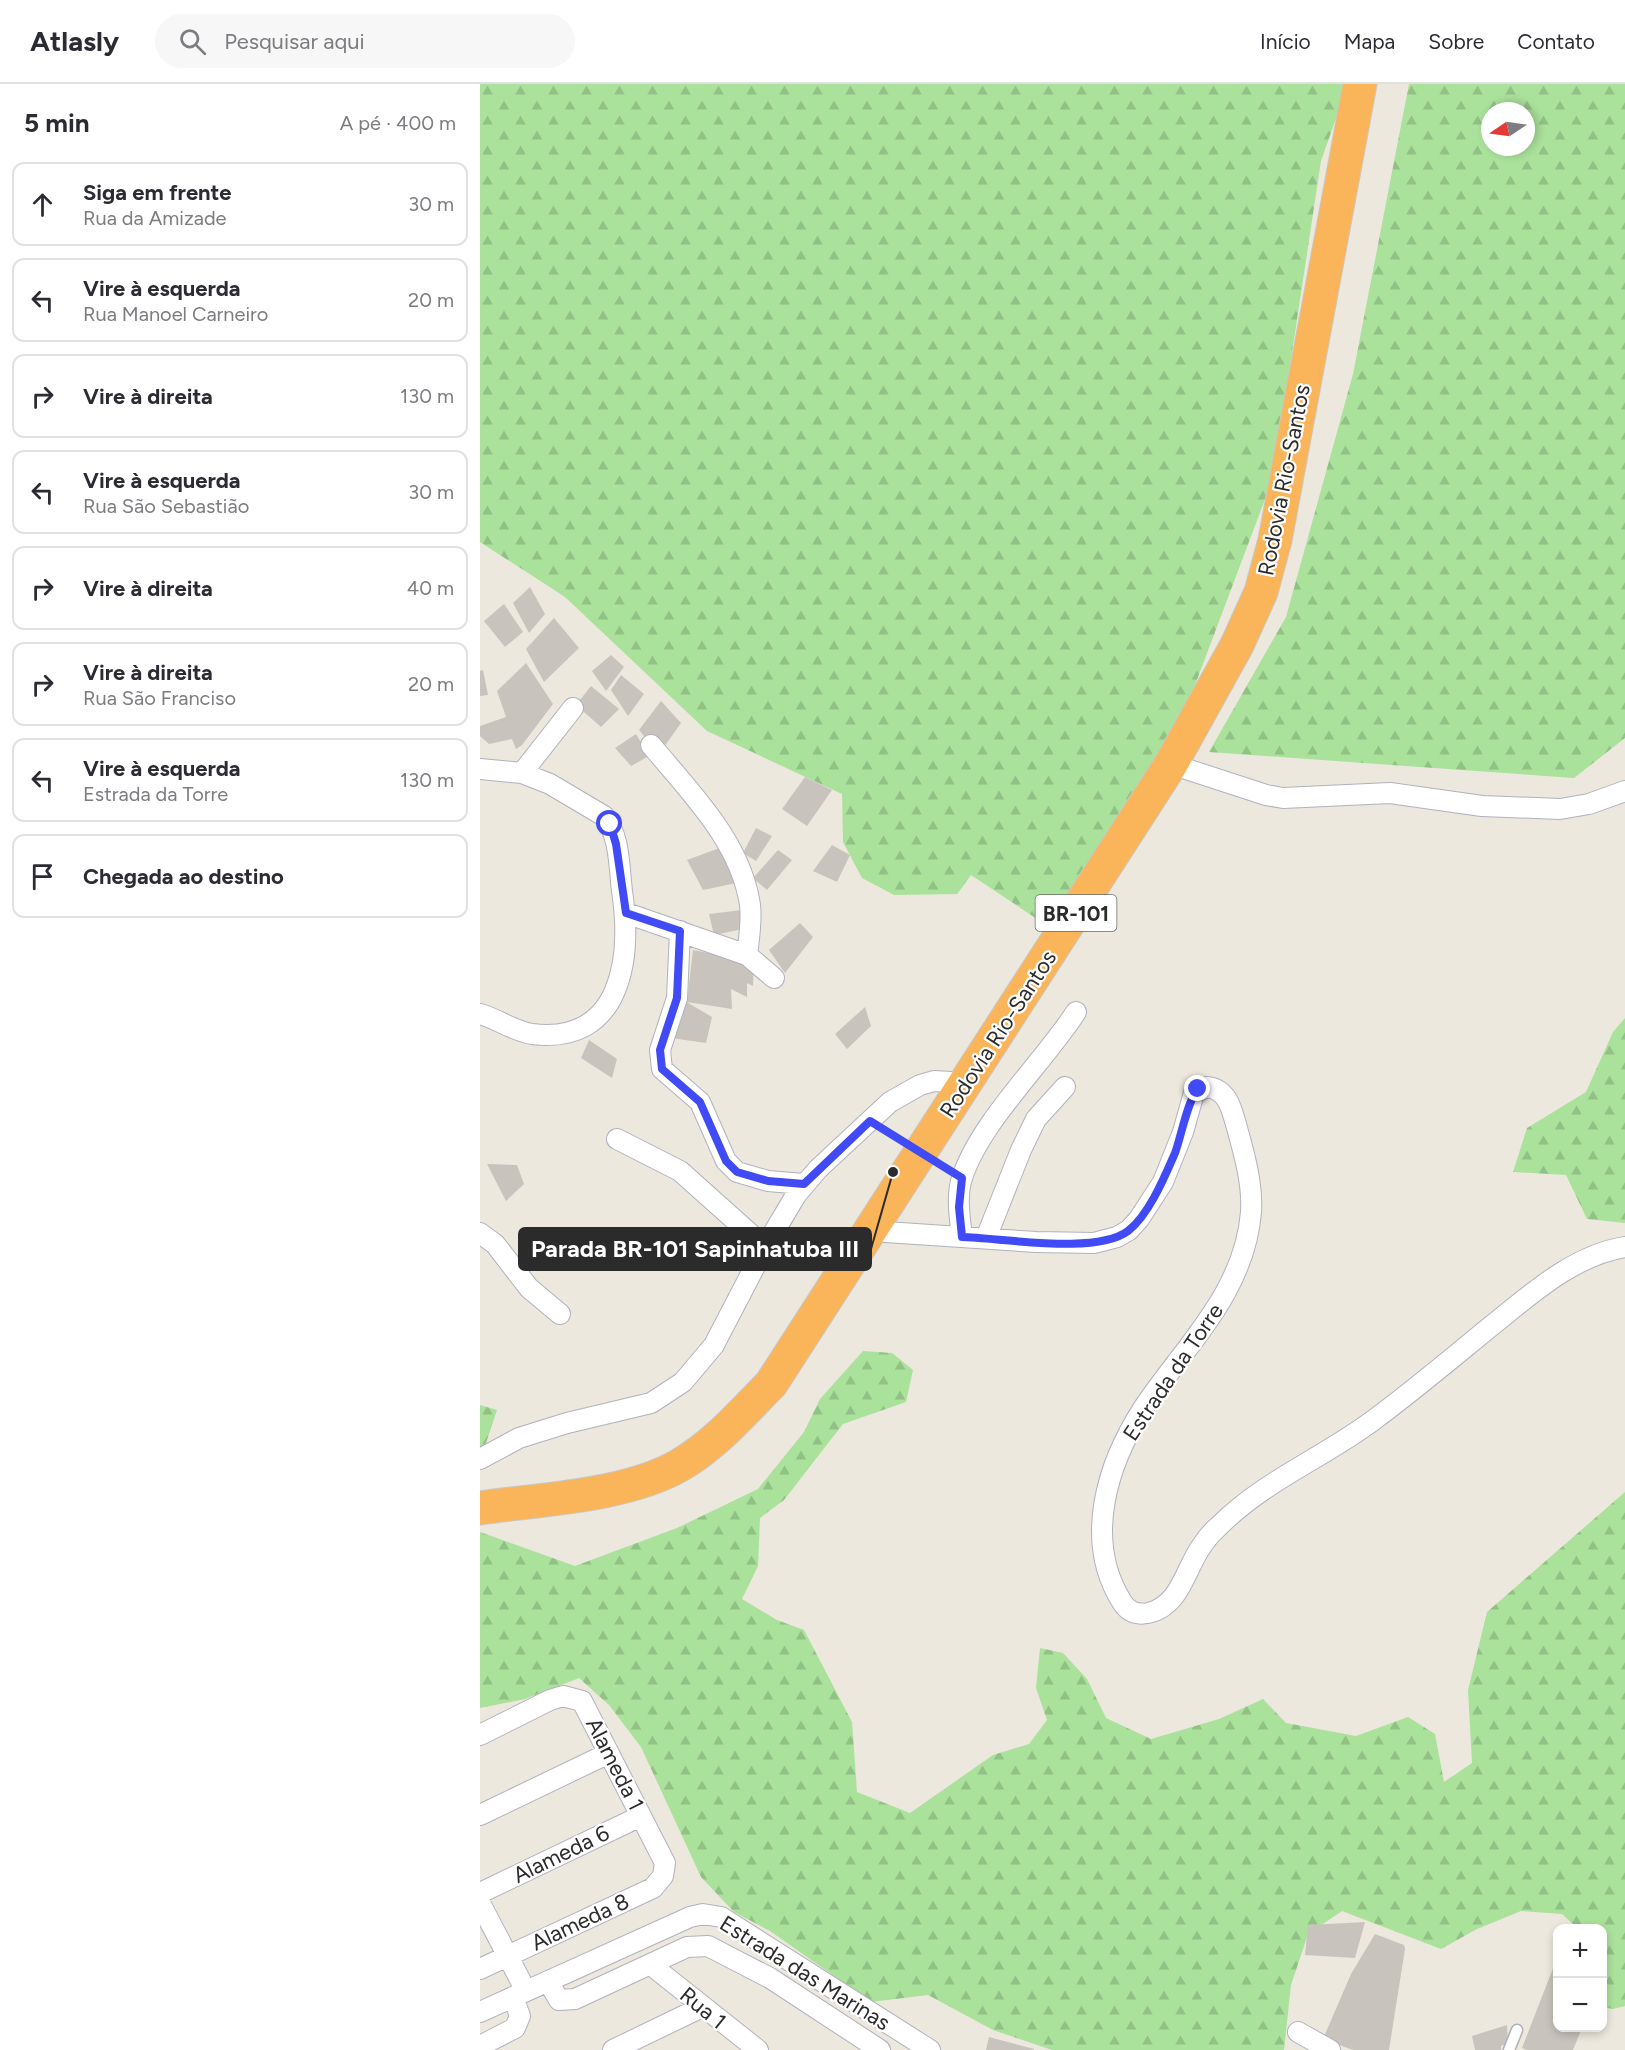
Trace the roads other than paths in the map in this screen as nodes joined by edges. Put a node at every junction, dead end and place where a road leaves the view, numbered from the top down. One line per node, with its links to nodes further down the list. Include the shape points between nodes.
1 (1360, 84): 4 (highway, Rodovia Rio-Santos / BR-101, via 1273,551 1261,592 1237,645)
2 (573, 708): 6 (street)
3 (651, 745): 10 (street, via 712,819 729,847 750,906)
4 (1171, 764): 7 (street, via 1283,798 1401,794 1482,806 1560,809); 14 (highway, Rodovia Rio-Santos / BR-101)
5 (480, 769): 6 (street)
6 (522, 773): 8 (street, via 550,784 610,824)
7 (1625, 791)
8 (626, 913): 9 (street); 13 (street, via 623,971 611,999 597,1018 573,1031 552,1035 515,1030)
9 (680, 931): 10 (street); 17 (street, via 677,998 660,1050 662,1069 700,1102 726,1161 737,1172 768,1181)
10 (747, 956): 11 (street)
11 (774, 978)
12 (1076, 1012): 20 (street, via 1056,1044 997,1117 962,1178)
13 (480, 1014)
14 (965, 1087): 17 (street, via 934,1081 920,1084 890,1102); 18 (highway, Rodovia Rio-Santos / BR-101)
15 (1065, 1087): 21 (street, via 1036,1119)
16 (616, 1139): 22 (street, via 680,1171)
17 (804, 1184): 22 (street)
18 (870, 1231): 20 (street, Estrada da Torre); 26 (highway, Rodovia Rio-Santos / BR-101, via 771,1384 721,1434 680,1465 620,1488)
19 (482, 1234): 24 (street, via 529,1288)
20 (962, 1237): 21 (street, Estrada da Torre)
21 (986, 1238): 23 (street, Estrada da Torre, via 1094,1243 1129,1230 1163,1182 1194,1093 1215,1088 1230,1106 1248,1174 1251,1210 1245,1243 1228,1290 1143,1409 1114,1464 1102,1510 1103,1549 1110,1580 1126,1608 1142,1614 1165,1606 1219,1525 1268,1486 1373,1421 1538,1289 1585,1259)
22 (765, 1247): 25 (street, via 714,1345 683,1382 651,1403 529,1435)
23 (1625, 1247)
24 (560, 1314)
25 (480, 1459)
26 (480, 1508)
27 (480, 1735): 28 (street, Alameda 1, via 563,1696 576,1698 586,1707)
28 (607, 1754): 29 (street); 30 (street, Alameda 1)
29 (480, 1815)
30 (641, 1816): 31 (street, Alameda 1); 32 (street, Alameda 6)
31 (665, 1863): 34 (street, Alameda 8, via 663,1876 653,1888)
32 (480, 1893)
33 (480, 1903): 34 (street)
34 (507, 1955): 36 (street, Alameda 8); 38 (street)
35 (651, 1965): 37 (street, via 564,2001 559,2000); 39 (street, Rua 1); 46 (street, via 695,1945 719,1949)
36 (480, 1969)
37 (548, 1981): 38 (street, Estrada das Marinas); 47 (street, Estrada das Marinas, via 690,1917 721,1917)
38 (520, 1994): 40 (street, Estrada das Marinas); 43 (street, via 520,2016 515,2028)
39 (702, 2007): 44 (street); 45 (street, Rua 1)
40 (480, 2012)
41 (1517, 2030): 49 (lane)
42 (1298, 2032): 48 (street)
43 (480, 2046)
44 (613, 2050)
45 (758, 2050)
46 (880, 2050)
47 (930, 2050)
48 (1330, 2050)
49 (1509, 2050)

